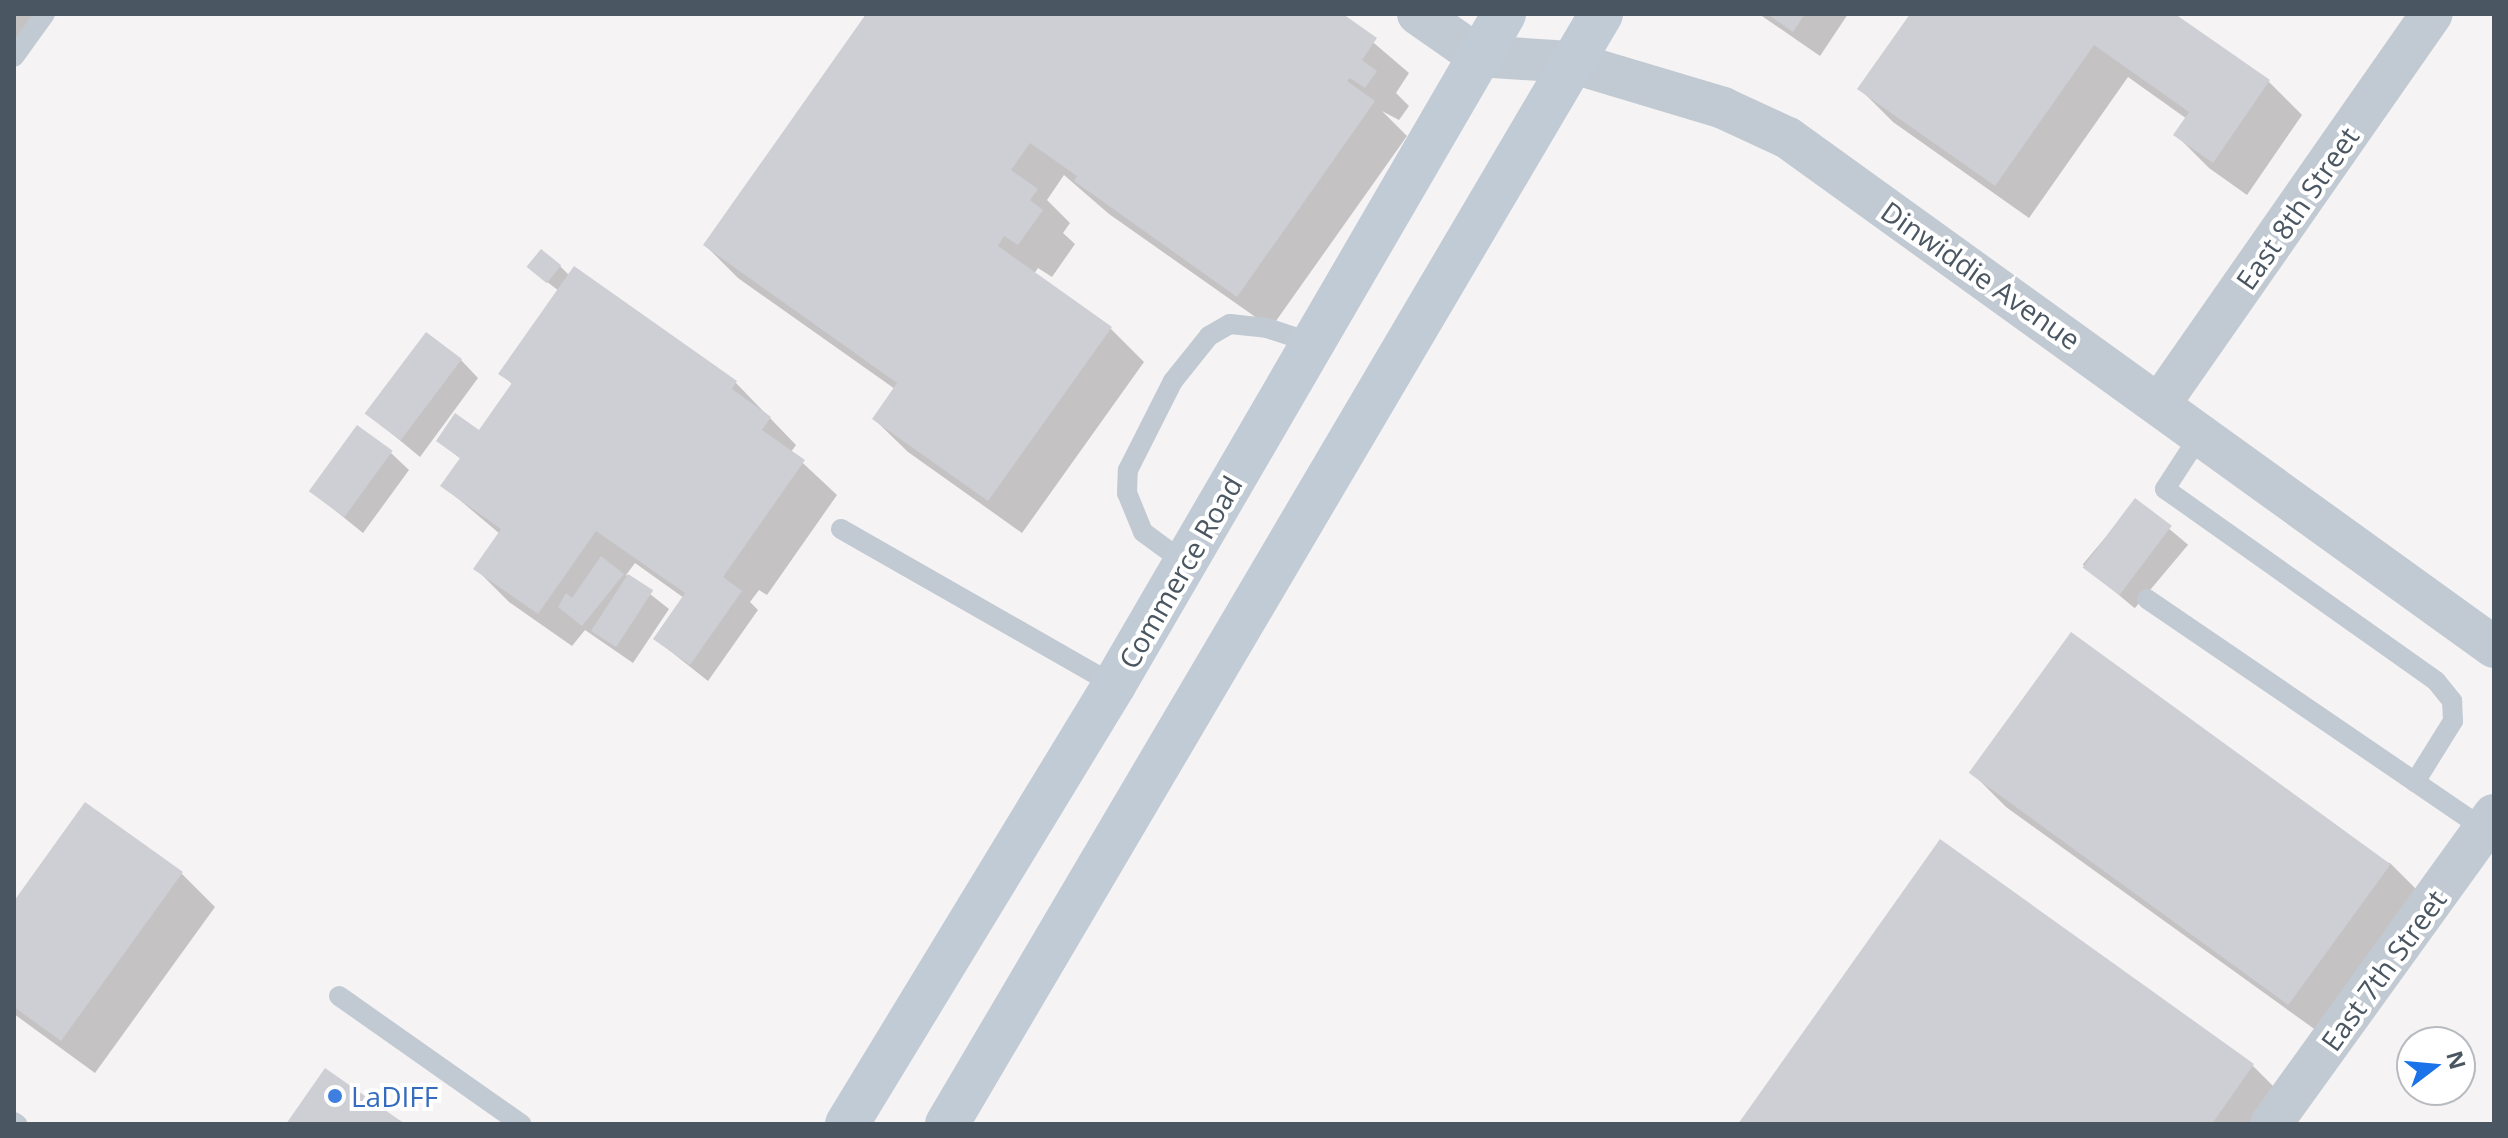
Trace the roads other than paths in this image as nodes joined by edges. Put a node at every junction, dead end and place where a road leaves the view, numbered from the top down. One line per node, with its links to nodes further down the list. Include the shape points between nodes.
1 (45, 14): 7 (lane)
2 (1418, 14): 6 (street)
3 (1504, 14): 6 (main road, Commerce Road)
4 (1601, 14): 8 (main road)
5 (2432, 14): 10 (street, East 8th Street)
6 (1478, 56): 8 (street, Dinwiddie Avenue); 9 (main road, Commerce Road)
7 (14, 57)
8 (1570, 62): 10 (street, Dinwiddie Avenue, via 1723,108 1788,138); 22 (main road)
9 (1312, 343): 13 (main road, Commerce Road); 13 (lane, via 1267,328 1230,324 1209,336 1173,381 1128,470 1127,493 1143,532)
10 (2161, 402): 11 (street, Dinwiddie Avenue)
11 (2202, 432): 15 (street, Dinwiddie Avenue); 17 (lane, via 2165,489 2436,681 2452,701 2453,721)
12 (841, 529): 16 (lane)
13 (1185, 563): 16 (main road, Commerce Road)
14 (2147, 599): 17 (lane)
15 (2494, 647)
16 (1114, 685): 21 (main road, Commerce Road)
17 (2415, 782): 18 (lane)
18 (2489, 822): 23 (street, East 7th Street)
19 (339, 996): 20 (lane)
20 (521, 1124)
21 (847, 1124)
22 (947, 1124)
23 (2271, 1124)

